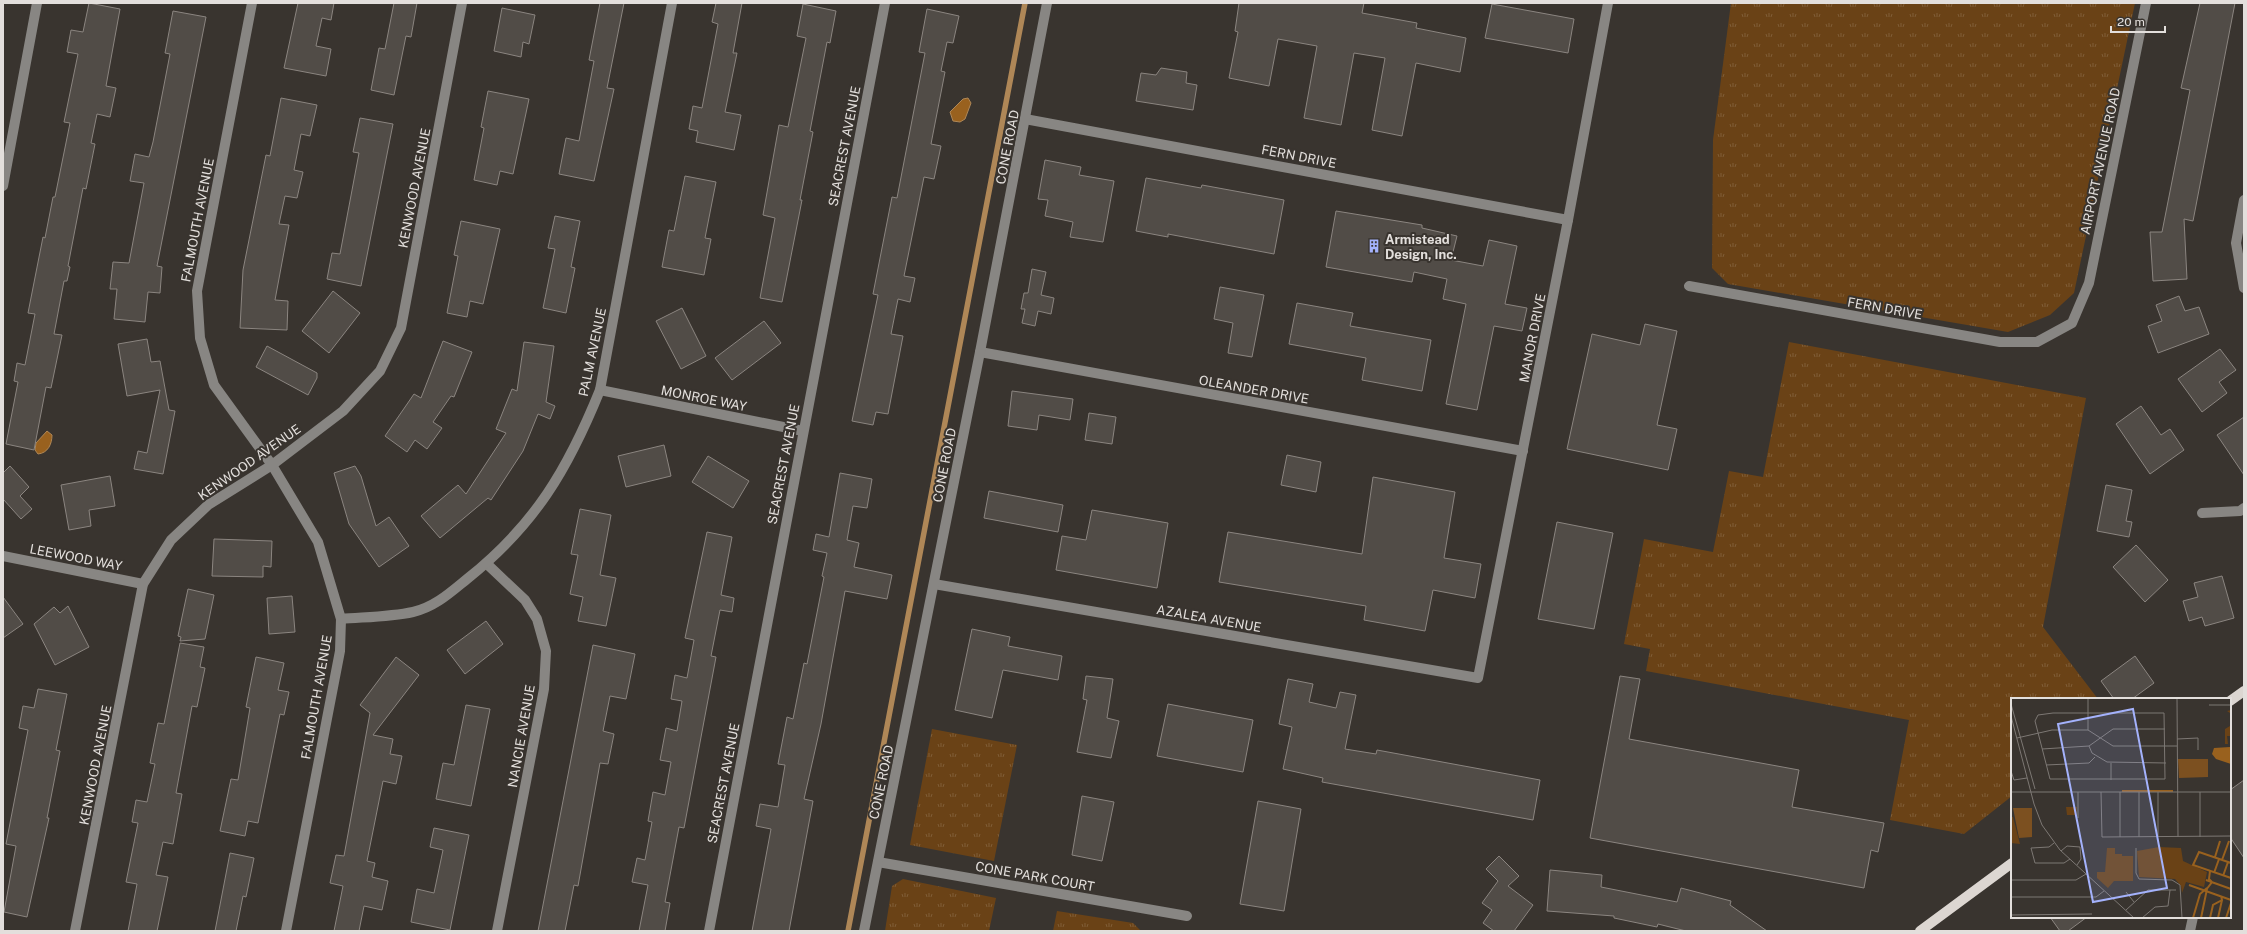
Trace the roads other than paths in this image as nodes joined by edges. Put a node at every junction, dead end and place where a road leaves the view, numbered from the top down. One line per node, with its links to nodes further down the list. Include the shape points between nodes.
1 (37, 3): 10 (street)
2 (252, 3): 20 (street, FALMOUTH AVENUE, via 197,291 200,338 214,385)
3 (462, 3): 20 (street, KENWOOD AVENUE, via 401,328 380,371 348,405)
4 (672, 3): 17 (street, PALM AVENUE)
5 (885, 3): 18 (street, SEACREST AVENUE)
6 (1047, 3): 9 (street, CONE ROAD)
7 (1608, 3): 12 (street, MANOR DRIVE)
8 (2146, 3): 15 (street, AIRPORT AVENUE ROAD, via 2089,283)
9 (1025, 118): 12 (street, FERN DRIVE); 16 (street, CONE ROAD)
10 (3, 186)
11 (2244, 200): 14 (street, via 2236,243)
12 (1568, 220): 19 (street, MANOR DRIVE)
13 (1689, 286): 15 (street, FERN DRIVE, via 2000,342 2037,342)
14 (2244, 288)
15 (2072, 323)
16 (980, 352): 19 (street, OLEANDER DRIVE); 26 (street, CONE ROAD)
17 (600, 390): 18 (street, MONROE WAY); 24 (street, PALM AVENUE, via 581,436 556,483 528,522)
18 (803, 430): 38 (street, SEACREST AVENUE)
19 (1523, 451): 28 (street, MANOR DRIVE)
20 (272, 464): 25 (street, KENWOOD AVENUE, via 208,505 171,540); 27 (street, FALMOUTH AVENUE, via 318,542)
21 (2244, 508): 22 (street, via 2240,511)
22 (2202, 513)
23 (3, 556): 25 (street, LEEWOOD WAY)
24 (486, 564): 27 (street, PALM AVENUE, via 440,601 414,612); 37 (street, NANCIE AVENUE, via 525,600 537,619 546,651 544,689)
25 (143, 584): 35 (street, KENWOOD AVENUE)
26 (934, 584): 28 (street, AZALEA AVENUE); 31 (street, CONE ROAD)
27 (341, 619): 36 (street, FALMOUTH AVENUE, via 340,651)
28 (1478, 678)
29 (2244, 691): 30 (main road)
30 (2231, 700)
31 (878, 862): 33 (street, CONE PARK COURT); 39 (street, CONE ROAD)
32 (2011, 864): 40 (main road)
33 (1187, 916)
34 (2193, 918): 41 (street)
35 (75, 931)
36 (286, 931)
37 (497, 931)
38 (709, 931)
39 (864, 931)
40 (1920, 931)
41 (2190, 931)

